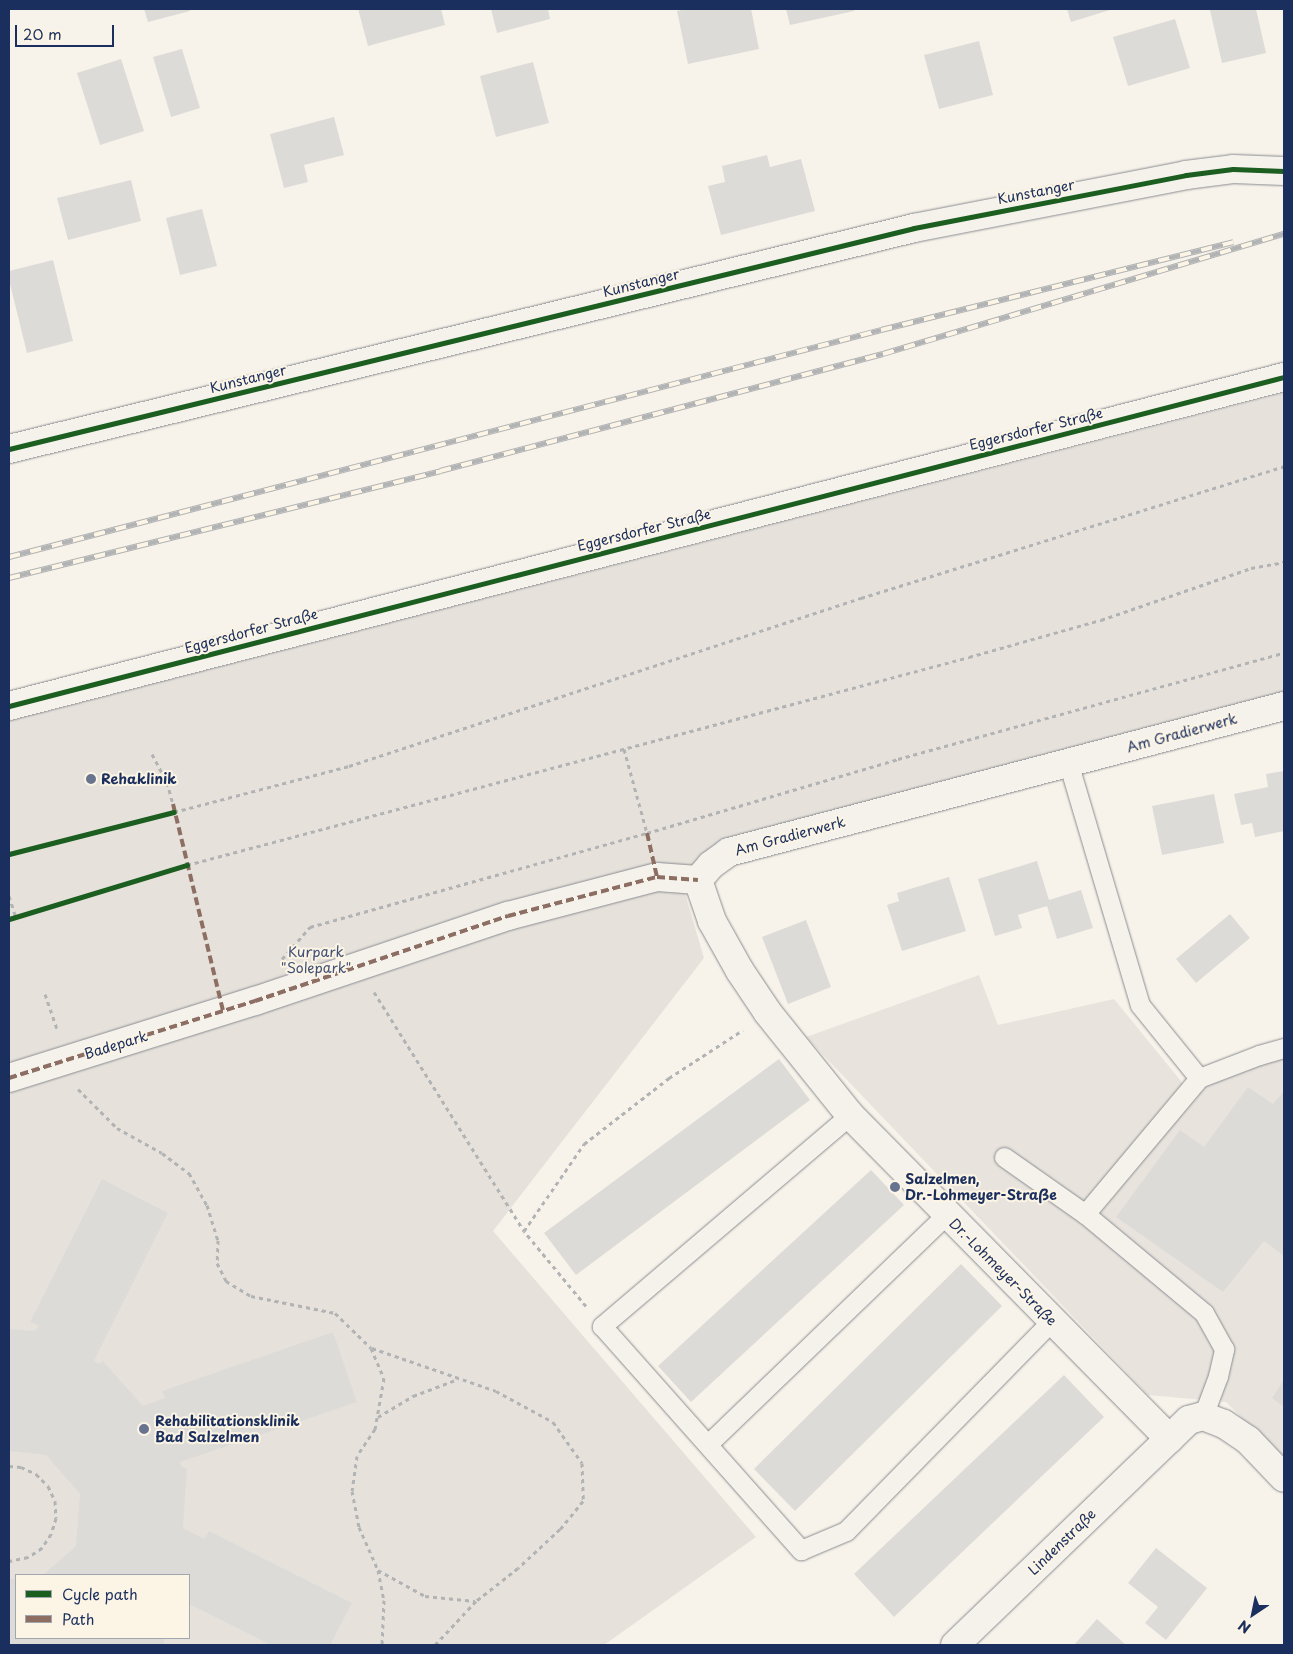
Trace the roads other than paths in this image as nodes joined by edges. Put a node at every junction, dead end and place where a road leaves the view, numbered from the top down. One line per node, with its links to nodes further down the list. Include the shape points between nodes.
1 (1284, 171): 3 (street, Kunstanger, via 1233,169 1186,175 914,228)
2 (1284, 377): 4 (street, Eggersdorfer Straße)
3 (9, 449)
4 (9, 706)
5 (1284, 706): 6 (street, Am Gradierwerk)
6 (1068, 762): 7 (street, Am Gradierwerk, via 729,852); 10 (lane, via 1140,1006)
7 (698, 880): 9 (street, Badepark, via 657,877 508,916); 11 (street, Dr.-Lohmeyer-Straße, via 712,921 740,971 768,1013)
8 (1284, 1048): 10 (lane)
9 (9, 1078)
10 (1199, 1078): 13 (lane)
11 (850, 1116): 14 (street, Dr.-Lohmeyer-Straße); 18 (lane, via 602,1326)
12 (1004, 1158): 13 (lane)
13 (1085, 1214): 16 (lane, via 1204,1313 1224,1349)
14 (946, 1215): 15 (street, Dr.-Lohmeyer-Straße); 18 (lane)
15 (1052, 1321): 17 (street, Dr.-Lohmeyer-Straße); 18 (lane, via 846,1531 801,1550)
16 (1203, 1416): 17 (street, via 1189,1420); 19 (street, via 1224,1424 1248,1440)
17 (1169, 1439): 20 (street, Lindenstraße)
18 (708, 1444)
19 (1284, 1478)
20 (955, 1645)

